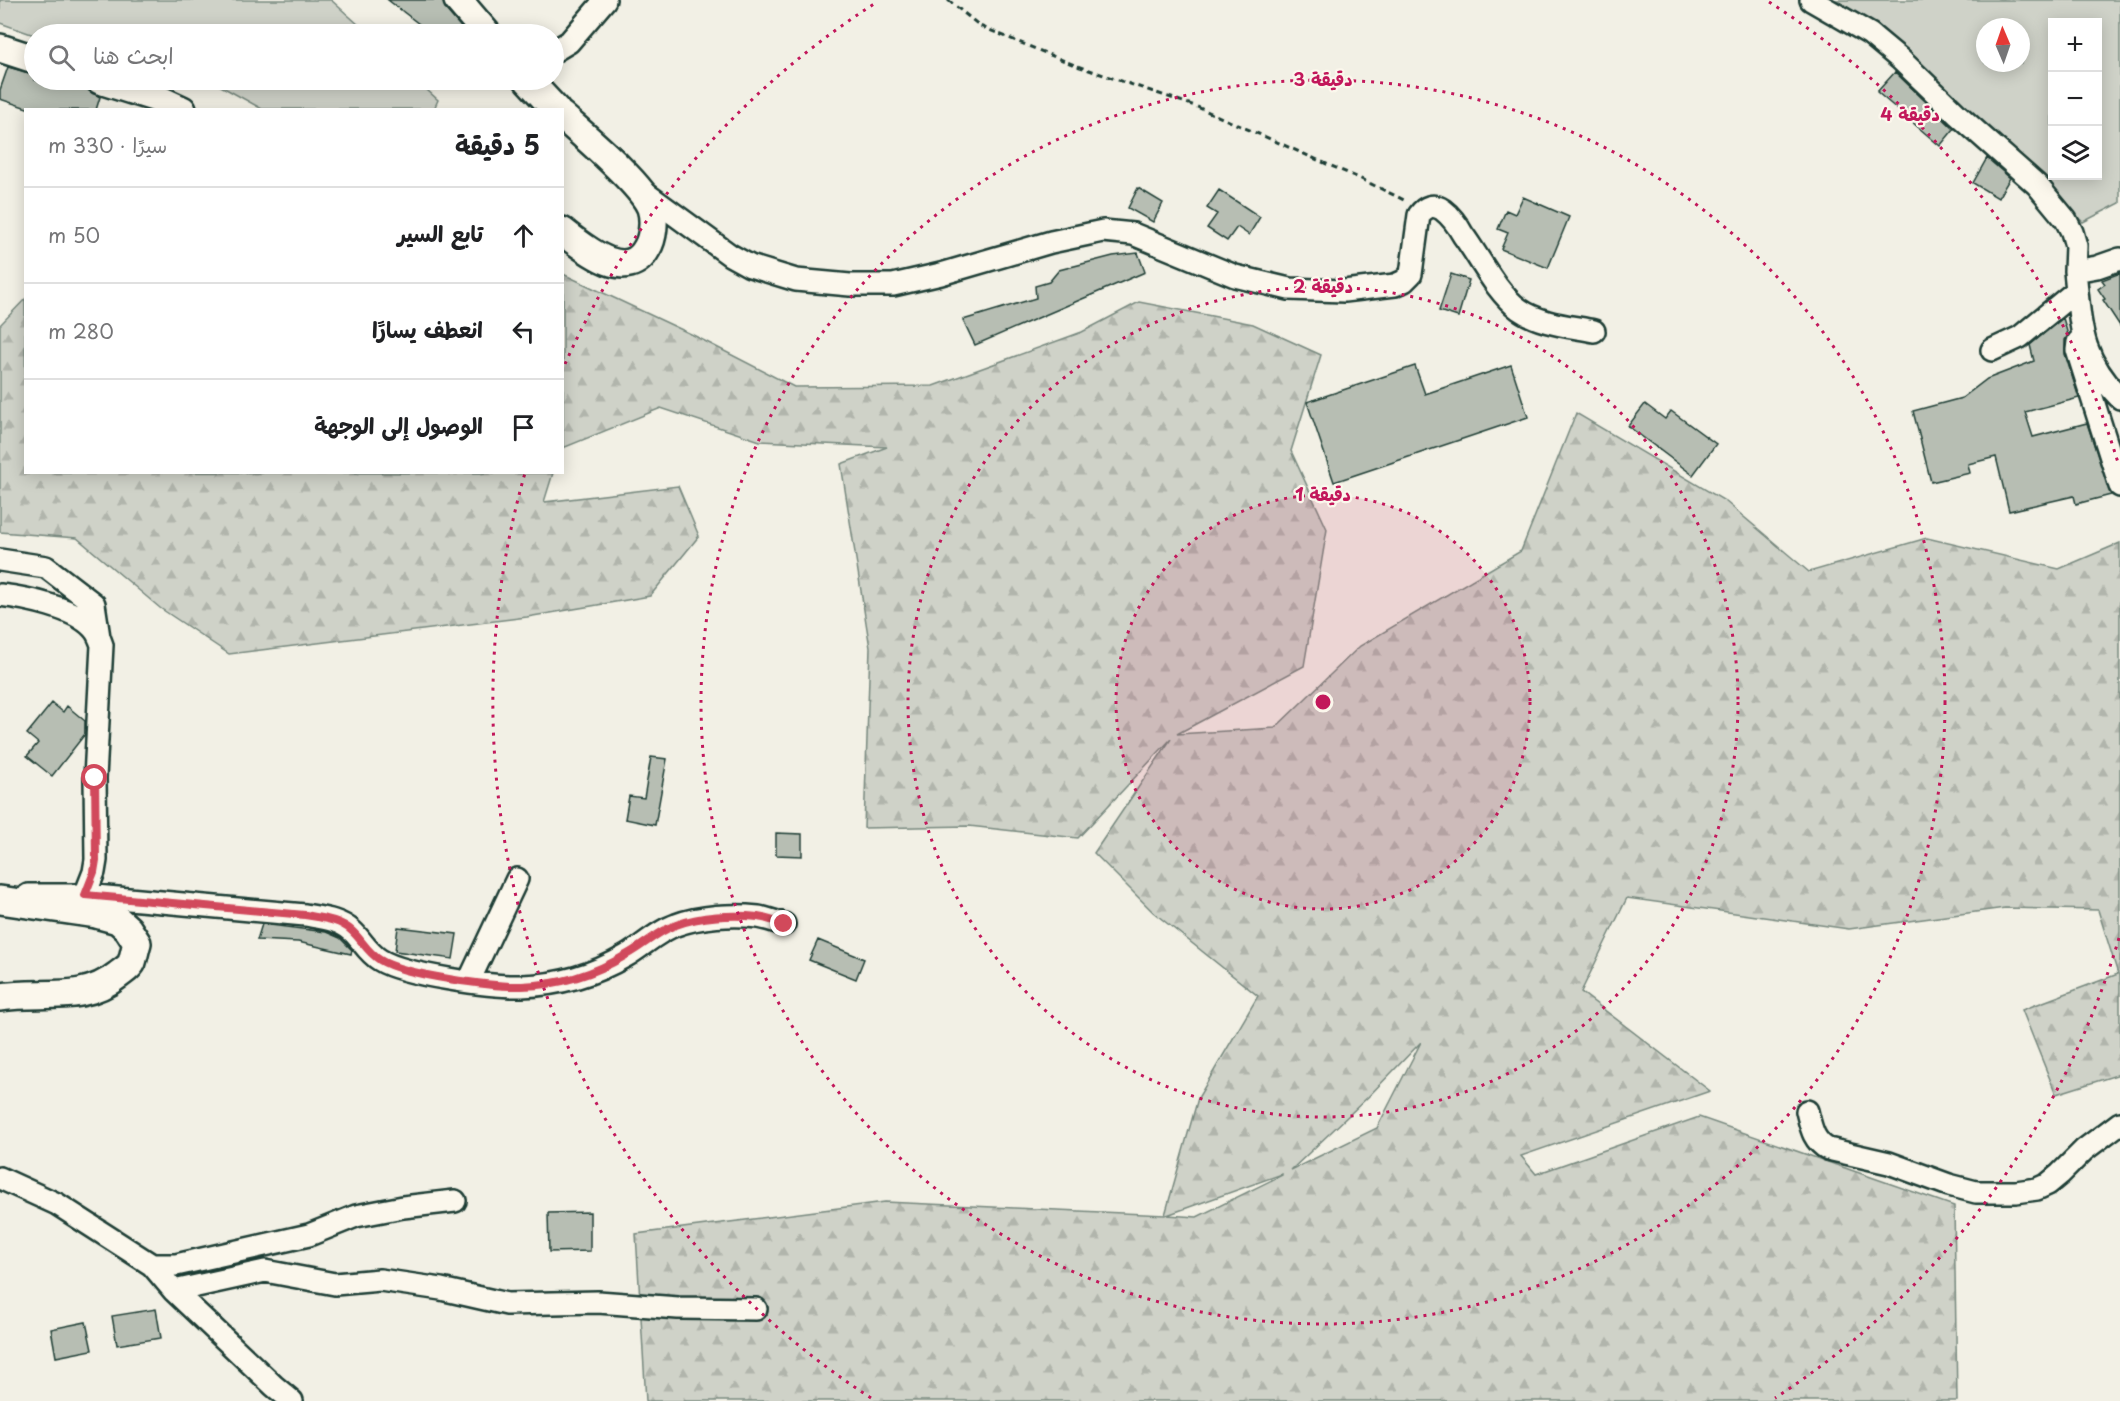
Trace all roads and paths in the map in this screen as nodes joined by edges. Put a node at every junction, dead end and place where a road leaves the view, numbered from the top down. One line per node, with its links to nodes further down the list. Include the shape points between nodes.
1 (458, 0): 5 (main road)
2 (606, 0): 6 (street)
3 (948, 0): 15 (path, via 980,26 1077,66 1195,106)
4 (1811, 0): 18 (street, via 1885,46 2037,185 2072,232)
5 (478, 24)
6 (564, 45)
7 (0, 48): 8 (main road)
8 (24, 56)
9 (132, 90): 11 (main road)
10 (537, 90): 12 (main road)
11 (178, 108)
12 (554, 108)
13 (564, 118): 14 (main road)
14 (636, 186): 15 (street, via 750,267 796,280 850,285 893,285 1103,231 1132,234 1235,276 1289,289 1344,291 1395,285 1411,274 1419,215); 16 (main road, via 651,208 653,224 651,242 632,264 603,259)
15 (1424, 209): 19 (street, via 1442,209 1455,222 1504,296 1517,308 1530,316)
16 (564, 232)
17 (2120, 259): 18 (street, via 2097,267)
18 (2076, 281): 20 (street); 21 (street, via 2020,337)
19 (1594, 331)
20 (2083, 337): 22 (street, via 2090,359); 23 (street, via 2077,350)
21 (1992, 350)
22 (2120, 398)
23 (2120, 486)
24 (0, 560): 26 (street, via 46,567 94,604)
25 (0, 595): 26 (street, via 64,610 91,626)
26 (99, 637): 28 (street, via 102,645 95,778 96,860)
27 (517, 879): 31 (street)
28 (85, 895): 29 (street); 31 (street, via 335,920 351,930 381,961 400,969)
29 (0, 898): 32 (main road, via 118,920 137,944 131,964 93,990)
30 (784, 924): 31 (street, via 758,917 702,918 676,925 599,969 570,979 540,986)
31 (469, 981)
32 (0, 997)
33 (1807, 1111): 34 (street, via 1814,1136 1828,1149 1889,1163 1976,1192 2016,1192 2048,1184)
34 (2120, 1123)
35 (0, 1178): 37 (street, via 57,1203)
36 (455, 1201): 37 (street, via 356,1216 309,1235 176,1265)
37 (152, 1265): 38 (street)
38 (174, 1291): 39 (street, via 265,1271 335,1284 380,1280 507,1304 598,1302); 40 (street)
39 (756, 1309)
40 (292, 1401)

